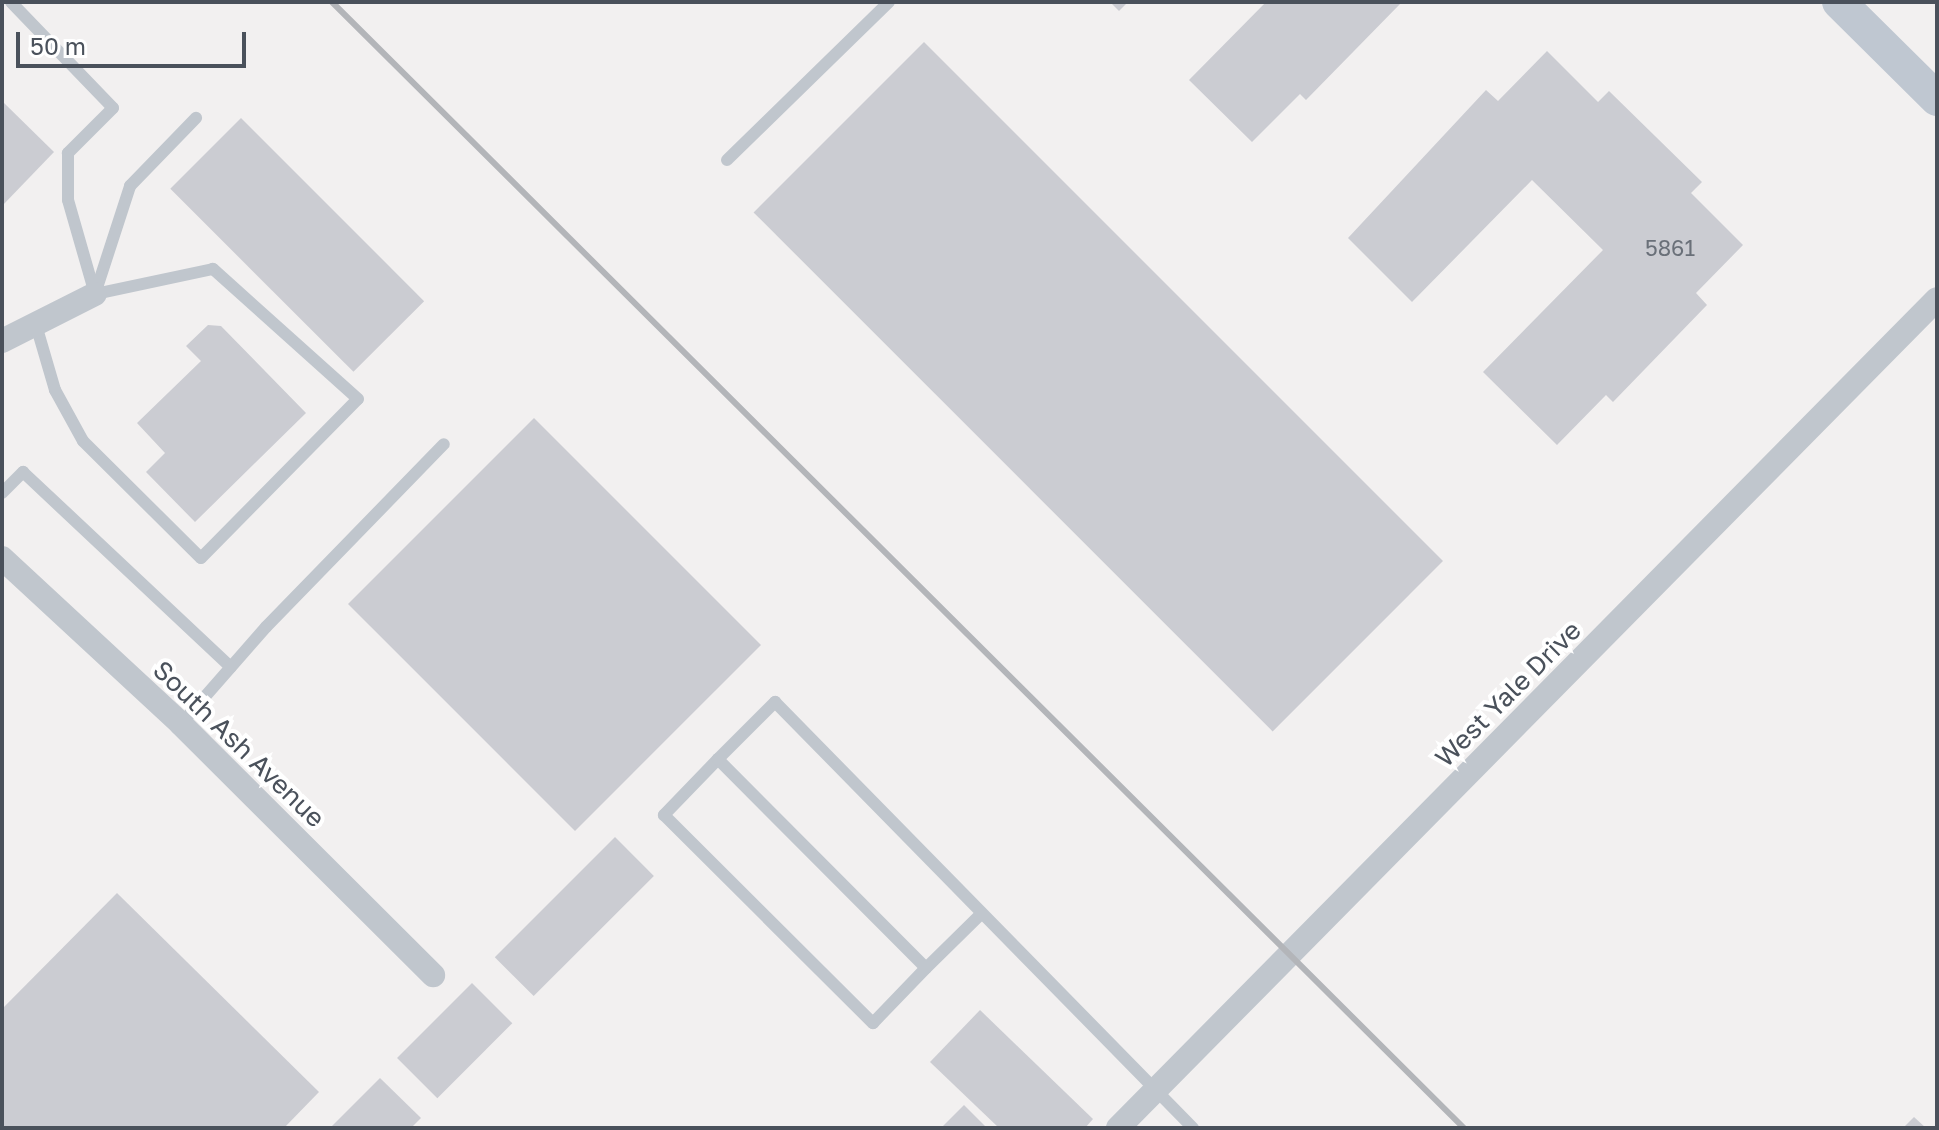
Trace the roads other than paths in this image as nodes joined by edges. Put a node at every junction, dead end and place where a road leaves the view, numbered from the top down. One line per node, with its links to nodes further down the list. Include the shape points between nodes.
1 (11, 2): 7 (lane, via 113,108 68,153 68,200)
2 (889, 2): 6 (lane)
3 (1839, 2): 4 (main road)
4 (1937, 99)
5 (196, 118): 7 (lane, via 130,186)
6 (727, 160)
7 (95, 294): 9 (street); 9 (lane, via 213,269 358,399 201,558 83,441 55,390)
8 (1937, 299): 20 (street, West Yale Drive)
9 (36, 325): 10 (street)
10 (2, 341)
11 (444, 444): 14 (lane)
12 (2, 493): 14 (lane, via 23,472)
13 (2, 558): 15 (street, South Ash Avenue)
14 (231, 667): 15 (lane)
15 (181, 724): 19 (street, South Ash Avenue)
16 (718, 759): 17 (lane, via 775,702); 18 (lane); 18 (lane, via 664,815 873,1023)
17 (981, 914): 18 (lane); 20 (lane)
18 (926, 968)
19 (433, 975)
20 (1157, 1092): 21 (street, West Yale Drive); 22 (lane)
21 (1118, 1128)
22 (1193, 1128)

